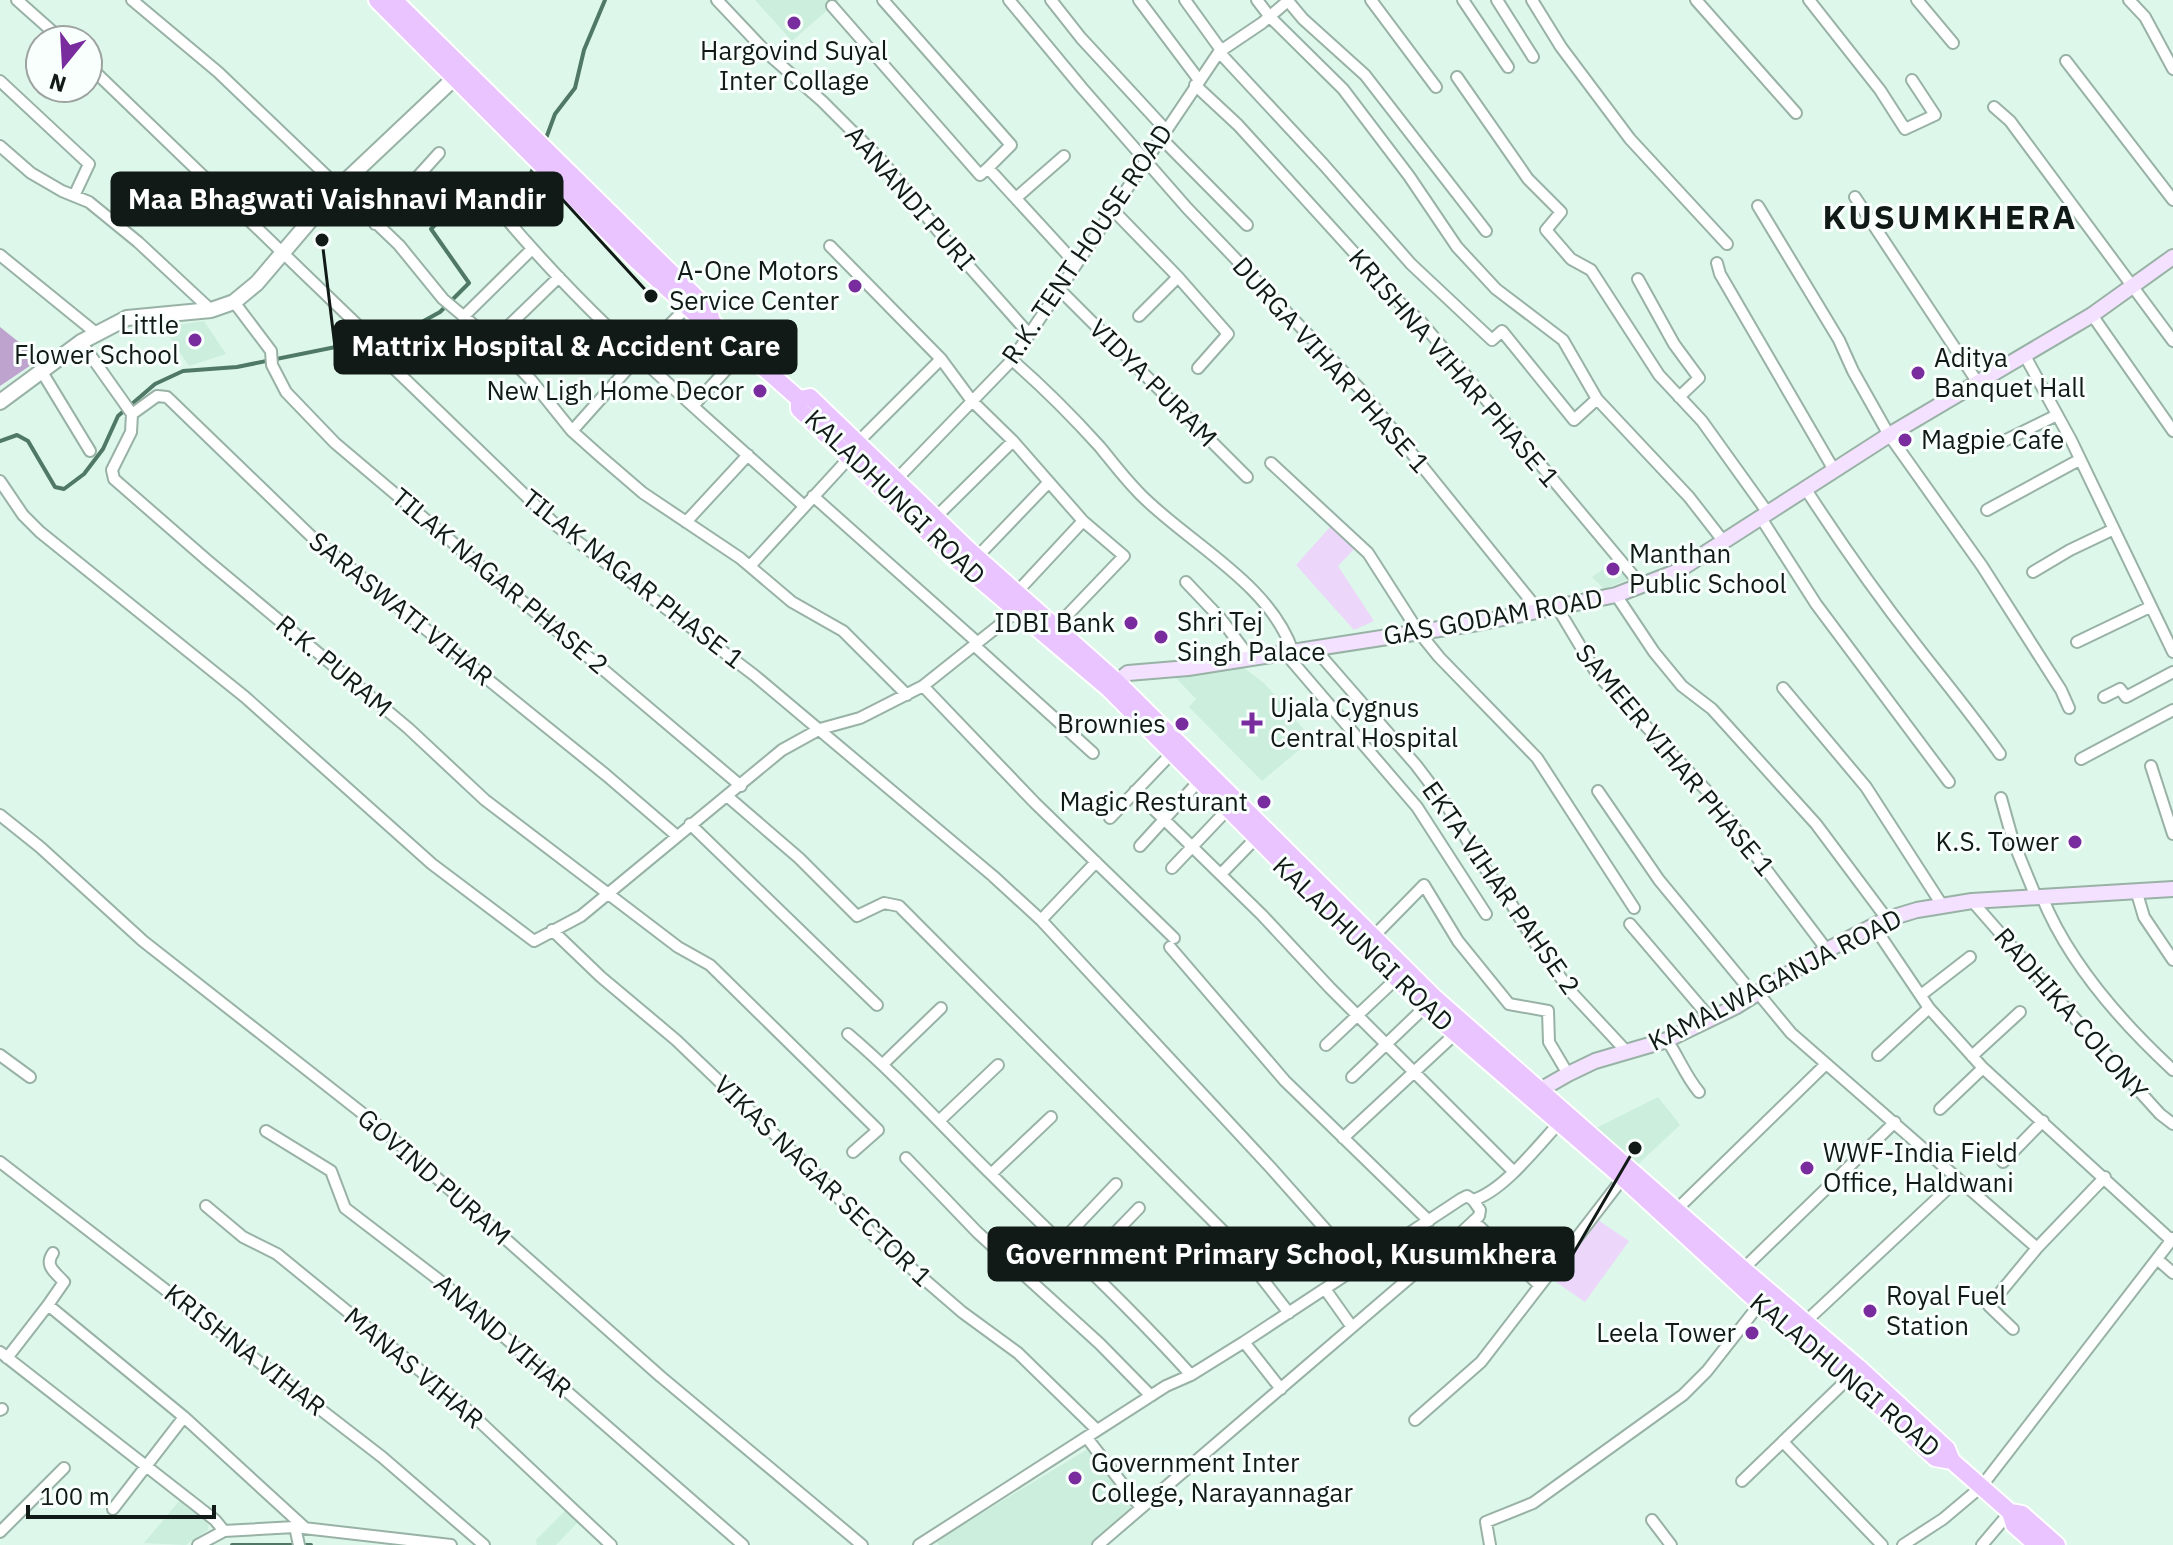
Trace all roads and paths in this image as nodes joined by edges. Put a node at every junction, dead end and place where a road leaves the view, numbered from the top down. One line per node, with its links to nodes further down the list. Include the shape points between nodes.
1 (17, 0): 23 (street)
2 (132, 0): 45 (street, via 218,72)
3 (377, 0): 30 (main road, KALADHUNGI ROAD)
4 (394, 0): 30 (main road, KALADHUNGI ROAD)
5 (717, 0): 78 (street, AANANDI PURI, via 882,161)
6 (883, 0): 44 (street, via 1011,145)
7 (1009, 0): 43 (street, DURGA VIHAR PHASE 1)
8 (1051, 0): 39 (street)
9 (1139, 0): 35 (street, KRISHNA VIHAR PHASE 1)
10 (1185, 0): 25 (street)
11 (1257, 0): 22 (street)
12 (1289, 0): 22 (street, R.K. TENT HOUSE ROAD); 55 (street, via 1365,75)
13 (1371, 0): 36 (street)
14 (1463, 0): 28 (street)
15 (1497, 0): 26 (street)
16 (1532, 0): 56 (street, via 1630,139)
17 (1696, 0): 38 (street)
18 (1809, 0): 33 (street, via 1905,129 1935,115)
19 (1917, 0): 24 (street)
20 (2129, 0): 29 (street, via 2145,17)
21 (832, 6): 44 (street, via 980,175)
22 (1270, 17): 25 (street, R.K. TENT HOUSE ROAD); 91 (street, via 1343,89 1457,247 1496,289 1563,340)
23 (44, 24)
24 (1953, 43)
25 (1220, 51): 35 (street, R.K. TENT HOUSE ROAD); 91 (street, via 1411,264 1492,340 1502,331 1574,420)
26 (1533, 57)
27 (2066, 61): 50 (street)
28 (1508, 67)
29 (2173, 69)
30 (460, 73): 45 (street); 61 (main road, KALADHUNGI ROAD)
31 (1457, 77): 90 (street, via 1528,179 1561,212 1546,230 1571,259 1591,270)
32 (104, 80): 59 (street, TILAK NAGAR PHASE 1)
33 (1912, 80)
34 (0, 81): 47 (street, via 89,164)
35 (1197, 82): 39 (street, R.K. TENT HOUSE ROAD); 126 (street, KRISHNA VIHAR PHASE 1, via 1422,323)
36 (1436, 87)
37 (1994, 107): 68 (street, via 2010,121)
38 (1796, 113)
39 (1162, 133): 43 (street, R.K. TENT HOUSE ROAD); 54 (street)
40 (0, 146): 47 (street, via 31,173)
41 (439, 153): 53 (street)
42 (1064, 156): 49 (street)
43 (1146, 161): 52 (street, R.K. TENT HOUSE ROAD); 131 (street, DURGA VIHAR PHASE 1, via 1359,388)
44 (988, 168): 49 (street)
45 (337, 189): 53 (street); 59 (street)
46 (486, 194): 58 (street)
47 (74, 196): 72 (street, via 138,242)
48 (1855, 197): 89 (street)
49 (1016, 198): 64 (street)
50 (2173, 200)
51 (1758, 206): 99 (street)
52 (1113, 210): 64 (street, R.K. TENT HOUSE ROAD); 66 (street)
53 (375, 224): 75 (street)
54 (1247, 225)
55 (1486, 231)
56 (1727, 244)
57 (830, 246): 85 (street)
58 (532, 249): 65 (street); 75 (street)
59 (283, 253): 70 (street); 148 (street, TILAK NAGAR PHASE 1, via 557,526)
60 (0, 255): 77 (street)
61 (640, 255): 71 (main road, KALADHUNGI ROAD); 76 (main road, KALADHUNGI ROAD, via 709,310)
62 (2173, 257): 68 (main road, GAS GODAM ROAD)
63 (1717, 263): 107 (street)
64 (1076, 264): 69 (street, R.K. TENT HOUSE ROAD)
65 (559, 277): 79 (street); 83 (street)
66 (1178, 277): 74 (street); 87 (street, via 1228,334)
67 (1638, 279): 90 (street, via 1699,378)
68 (2132, 286): 73 (main road, GAS GODAM ROAD); 80 (street)
69 (1059, 289): 78 (street, R.K. TENT HOUSE ROAD); 108 (street, VIDYA PURAM)
70 (234, 302): 72 (street); 156 (street, TILAK NAGAR PHASE 2, via 271,351 286,392 335,443)
71 (687, 307): 76 (main road, KALADHUNGI ROAD); 83 (street)
72 (211, 310): 77 (street, via 127,318)
73 (2092, 315): 84 (main road, GAS GODAM ROAD); 98 (street)
74 (1139, 316)
75 (463, 317): 79 (street)
76 (712, 322): 82 (main road, KALADHUNGI ROAD)
77 (96, 333): 81 (street)
78 (1029, 334): 86 (street, R.K. TENT HOUSE ROAD)
79 (493, 341): 97 (street)
80 (2173, 341)
81 (81, 342): 88 (street); 95 (street)
82 (745, 349): 94 (street); 102 (main road, KALADHUNGI ROAD, via 799,399 810,397)
83 (639, 356): 94 (street); 97 (street)
84 (2025, 356): 89 (main road, GAS GODAM ROAD); 96 (street)
85 (941, 359): 92 (street); 102 (street)
86 (1012, 360): 92 (street, R.K. TENT HOUSE ROAD); 137 (street, via 1139,493 1239,576 1287,637)
87 (1198, 368)
88 (42, 372): 93 (street); 103 (street)
89 (1978, 383): 99 (main road, GAS GODAM ROAD)
90 (1679, 397): 116 (street, via 1738,468)
91 (1597, 399): 121 (street)
92 (972, 401): 100 (street); 111 (street, R.K. TENT HOUSE ROAD)
93 (0, 402)
94 (693, 406): 104 (street)
95 (132, 414): 167 (street, SARASWATI VIHAR, via 157,396 167,397 313,538); 177 (street, R.K. PURAM, via 132,428 112,470 114,479 408,728 485,800)
96 (2057, 415): 101 (street); 105 (street)
97 (572, 431): 119 (street, via 643,493)
98 (2173, 431)
99 (1889, 435): 107 (main road, GAS GODAM ROAD); 146 (street, via 1982,566)
100 (1013, 441): 110 (street); 117 (street)
101 (2002, 442)
102 (853, 450): 111 (main road, KALADHUNGI ROAD); 113 (street)
103 (90, 451)
104 (748, 455): 114 (street); 119 (street)
105 (2079, 460): 115 (street); 120 (street)
106 (1271, 463): 133 (street, via 1368,553)
107 (1834, 470): 112 (main road, GAS GODAM ROAD)
108 (1247, 477)
109 (0, 481): 186 (street, via 40,532 245,697 432,864 534,941)
110 (1048, 483): 118 (street); 122 (street)
111 (891, 486): 117 (main road, KALADHUNGI ROAD); 128 (main road, KALADHUNGI ROAD, via 956,559)
112 (1805, 488): 116 (main road, GAS GODAM ROAD); 151 (street)
113 (813, 496): 114 (street); 135 (street)
114 (804, 506): 123 (street)
115 (1987, 510)
116 (1764, 515): 121 (main road, GAS GODAM ROAD); 155 (street, via 1816,604)
117 (935, 518): 122 (main road, KALADHUNGI ROAD)
118 (1083, 521): 128 (street); 132 (street, via 1124,556)
119 (686, 522): 123 (street)
120 (2112, 530): 124 (street); 130 (street)
121 (1724, 542): 126 (main road, GAS GODAM ROAD, via 1676,572)
122 (977, 557): 128 (main road, KALADHUNGI ROAD)
123 (750, 566): 144 (street, via 792,602 843,631)
124 (2033, 572)
125 (1186, 582): 139 (street)
126 (1641, 585): 127 (main road, GAS GODAM ROAD)
127 (1616, 595): 129 (main road, GAS GODAM ROAD); 184 (street, via 1682,686 1712,709 1816,824)
128 (1020, 602): 132 (main road, KALADHUNGI ROAD); 135 (street); 141 (main road, KALADHUNGI ROAD)
129 (1557, 607): 131 (main road, GAS GODAM ROAD); 188 (street, SAMEER VIHAR PHASE 1, via 1597,674 1706,790)
130 (2150, 607): 134 (street); 138 (street)
131 (1539, 611): 133 (main road, GAS GODAM ROAD)
132 (1057, 626): 141 (main road, KALADHUNGI ROAD)
133 (1418, 631): 136 (main road, GAS GODAM ROAD); 181 (street, via 1537,758)
134 (2077, 642)
135 (977, 644): 142 (street); 150 (street)
136 (1315, 649): 137 (main road, GAS GODAM ROAD); 206 (street, EKTA VIHAR PAHSE 2, via 1416,765 1537,946)
137 (1289, 652): 139 (main road, GAS GODAM ROAD); 182 (street, via 1417,807)
138 (2173, 652)
139 (1250, 658): 141 (main road, GAS GODAM ROAD, via 1128,673)
140 (2173, 672): 145 (street, via 2126,697 2120,689)
141 (1112, 685): 149 (main road, KALADHUNGI ROAD)
142 (923, 686): 144 (street); 172 (street)
143 (1783, 688): 180 (street, via 1866,787)
144 (907, 695): 148 (street, via 860,718)
145 (2104, 697)
146 (2069, 708)
147 (2173, 710): 152 (street)
148 (820, 729): 156 (street, via 782,750); 183 (street, TILAK NAGAR PHASE 1)
149 (1177, 749): 154 (main road, KALADHUNGI ROAD); 157 (street); 171 (main road, KALADHUNGI ROAD)
150 (1093, 753)
151 (2000, 754)
152 (2081, 759)
153 (2151, 766): 166 (street)
154 (1199, 781): 161 (main road, KALADHUNGI ROAD); 164 (street)
155 (1949, 782)
156 (741, 786): 159 (street)
157 (1135, 791): 163 (street); 164 (street)
158 (1598, 791): 192 (street, via 1659,880)
159 (727, 796): 165 (street); 259 (street, via 857,916 884,903 899,906 1233,1241)
160 (2001, 798): 178 (street, via 2013,841)
161 (1228, 809): 168 (main road, KALADHUNGI ROAD); 170 (street)
162 (0, 815): 293 (street, GOVIND PURAM, via 143,941 376,1124 660,1376)
163 (1110, 818)
164 (1165, 819): 169 (street); 170 (street)
165 (690, 824): 167 (street); 194 (street)
166 (2173, 834)
167 (677, 836): 177 (street)
168 (1256, 838): 171 (main road, KALADHUNGI ROAD); 174 (street)
169 (1140, 846)
170 (1193, 846): 173 (street); 174 (street)
171 (1274, 848): 187 (main road, KALADHUNGI ROAD); 191 (main road, KALADHUNGI ROAD)
172 (1096, 862): 183 (street); 229 (street, via 1172,942 1285,1081)
173 (1172, 868)
174 (1221, 874): 199 (street)
175 (2173, 889): 176 (main road, KAMALWAGANJA ROAD)
176 (2136, 890): 178 (main road, KAMALWAGANJA ROAD); 190 (street, via 2144,917)
177 (609, 894): 186 (street); 230 (street, via 710,965 878,1130)
178 (2039, 897): 179 (main road, KAMALWAGANJA ROAD); 214 (street, via 2095,986)
179 (1972, 901): 180 (main road, KAMALWAGANJA ROAD); 227 (street, RADHIKA COLONY)
180 (1942, 905): 184 (main road, KAMALWAGANJA ROAD)
181 (1634, 908)
182 (1486, 914)
183 (1041, 920): 252 (street, TILAK NAGAR PHASE 1)
184 (1880, 922): 188 (main road, KAMALWAGANJA ROAD); 193 (street)
185 (1630, 924): 200 (street)
186 (552, 930): 271 (street, VIKAS NAGAR SECTOR 1, via 676,1040 874,1236 1018,1353)
187 (1373, 937): 216 (street, via 1424,885 1458,941 1509,1004 1548,1011 1549,1042); 220 (main road, KALADHUNGI ROAD)
188 (1827, 950): 192 (main road, KAMALWAGANJA ROAD)
189 (1970, 957): 193 (street)
190 (2173, 960)
191 (1396, 979): 195 (main road, KALADHUNGI ROAD); 199 (street)
192 (1756, 994): 200 (main road, KAMALWAGANJA ROAD); 211 (street)
193 (1921, 995): 197 (street)
194 (877, 1005)
195 (1425, 1007): 202 (main road, KALADHUNGI ROAD); 204 (street)
196 (941, 1008): 210 (street)
197 (1929, 1008): 208 (street); 209 (street)
198 (2020, 1012): 209 (street)
199 (1358, 1016): 204 (street); 205 (street)
200 (1710, 1018): 203 (main road, KAMALWAGANJA ROAD)
201 (848, 1034): 210 (street)
202 (1455, 1034): 215 (street); 220 (main road, KALADHUNGI ROAD)
203 (1667, 1040): 206 (main road, KAMALWAGANJA ROAD); 219 (street)
204 (1387, 1044): 215 (street); 218 (street)
205 (1326, 1045)
206 (1627, 1052): 216 (main road, KAMALWAGANJA ROAD)
207 (0, 1055): 217 (street)
208 (1878, 1055)
209 (1972, 1056): 213 (street)
210 (883, 1064): 224 (street)
211 (1826, 1064): 226 (street); 243 (street)
212 (998, 1065): 224 (street)
213 (1983, 1068): 221 (street); 225 (street)
214 (2173, 1070)
215 (1415, 1071): 229 (street); 234 (street)
216 (1568, 1074): 220 (main road, KAMALWAGANJA ROAD)
217 (30, 1077)
218 (1352, 1077)
219 (1699, 1092)
220 (1535, 1093): 223 (main road, KALADHUNGI ROAD)
221 (1940, 1109)
222 (1051, 1117): 236 (street)
223 (1563, 1118): 234 (street); 235 (main road, KALADHUNGI ROAD)
224 (940, 1120): 236 (street)
225 (2043, 1121): 233 (street); 237 (street)
226 (1895, 1122): 238 (street); 254 (street)
227 (2173, 1124)
228 (266, 1131): 292 (street, ANAND VIHAR, via 331,1171 345,1208 439,1280)
229 (1343, 1138): 244 (street)
230 (853, 1152)
231 (906, 1158): 268 (street)
232 (0, 1162): 290 (street, KRISHNA VIHAR, via 382,1457)
233 (2003, 1162)
234 (1513, 1171): 240 (street)
235 (1627, 1173): 243 (main road, KALADHUNGI ROAD); 255 (street)
236 (991, 1174): 247 (street)
237 (2105, 1177): 246 (street); 248 (street)
238 (1958, 1179): 248 (street); 261 (street)
239 (1116, 1184): 247 (street)
240 (1473, 1200): 244 (street, via 1467,1196); 260 (street, via 1479,1216)
241 (206, 1206): 291 (street, MANAS VIHAR, via 243,1237 277,1254 461,1404)
242 (1139, 1208): 251 (street)
243 (1672, 1214): 254 (main road, KALADHUNGI ROAD)
244 (1429, 1221): 252 (street)
245 (1480, 1227): 255 (street)
246 (2172, 1239): 250 (street)
247 (1061, 1242): 251 (street)
248 (2037, 1248): 262 (street, via 1989,1306)
249 (53, 1253): 258 (street, via 49,1265 64,1282)
250 (2157, 1259): 253 (street); 277 (street)
251 (1085, 1264): 266 (street)
252 (1358, 1266): 256 (street)
253 (2173, 1273)
254 (1738, 1275): 257 (main road, KALADHUNGI ROAD)
255 (1539, 1285): 270 (street, via 1481,1362)
256 (1325, 1289): 259 (street); 260 (street)
257 (1764, 1298): 261 (main road, KALADHUNGI ROAD); 295 (street, via 1683,1395 1533,1503 1486,1522)
258 (48, 1305): 264 (street); 269 (street)
259 (1289, 1313): 263 (street)
260 (1352, 1327): 267 (street)
261 (1800, 1328): 265 (main road, KALADHUNGI ROAD)
262 (2013, 1329)
263 (1244, 1342): 266 (street); 267 (street)
264 (4, 1355): 274 (street)
265 (1854, 1373): 273 (street); 277 (main road, KALADHUNGI ROAD, via 1947,1449 1952,1461)
266 (1191, 1375): 268 (street)
267 (1281, 1389): 278 (street)
268 (1151, 1396): 271 (street)
269 (184, 1417): 274 (street); 282 (street)
270 (1415, 1420)
271 (1097, 1430): 272 (street)
272 (1087, 1438): 278 (street); 287 (street)
273 (1784, 1443): 276 (street); 297 (street)
274 (147, 1465): 279 (street); 283 (street)
275 (64, 1468): 284 (street)
276 (1742, 1481)
277 (1981, 1487): 280 (main road, KALADHUNGI ROAD); 298 (street)
278 (1141, 1508): 294 (street)
279 (113, 1509)
280 (2010, 1512): 299 (street); 300 (main road, KALADHUNGI ROAD, via 2014,1525); 301 (main road, KALADHUNGI ROAD, via 2022,1514)
281 (1652, 1520): 296 (street)
282 (300, 1527): 283 (street); 286 (street); 289 (street)
283 (224, 1531): 285 (street)
284 (0, 1532)
285 (214, 1540): 288 (street)
286 (298, 1542)
287 (927, 1543)
288 (198, 1545)
289 (451, 1545)
290 (484, 1545)
291 (611, 1545)
292 (743, 1545)
293 (862, 1545)
294 (1098, 1545)
295 (1490, 1545)
296 (1671, 1545)
297 (1882, 1545)
298 (1903, 1545)
299 (1982, 1545)
300 (2037, 1545)
301 (2057, 1545)

